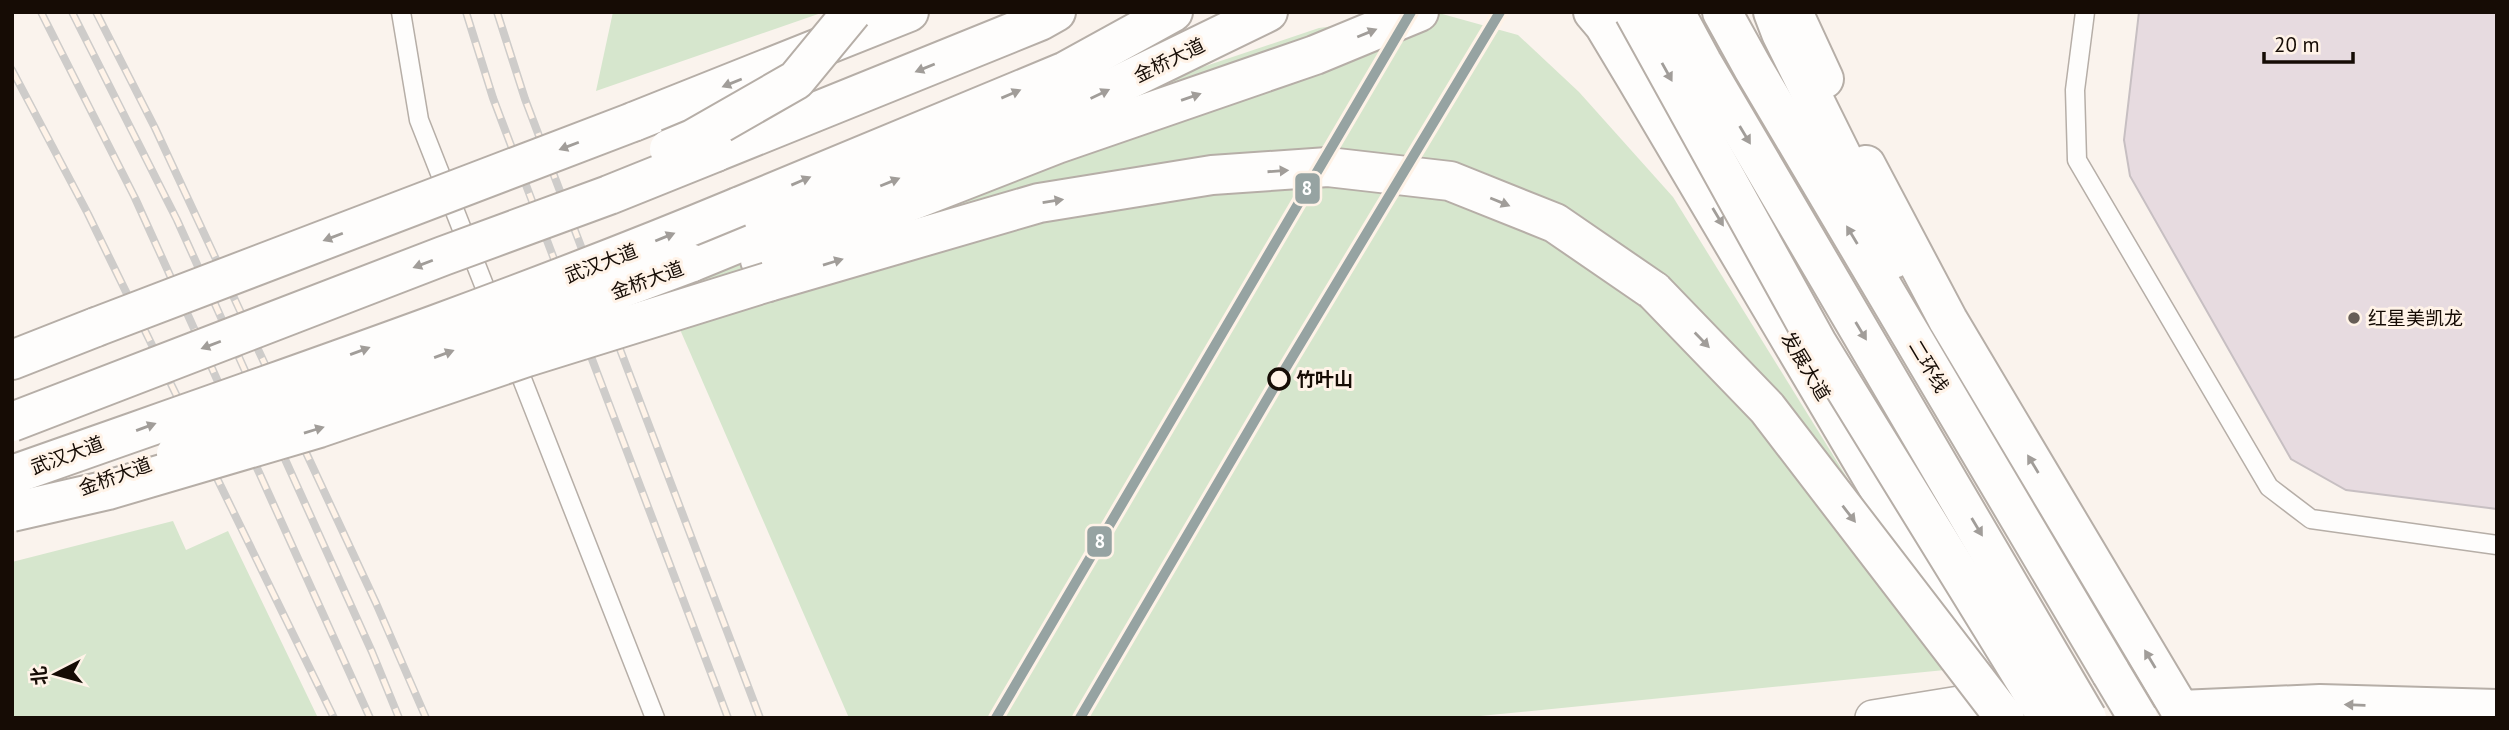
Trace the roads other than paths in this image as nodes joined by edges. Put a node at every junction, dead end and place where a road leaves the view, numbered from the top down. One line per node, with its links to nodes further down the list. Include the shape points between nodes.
1 (401, 12): 28 (lane, via 419,120)
2 (852, 12): 17 (main road, bridge, via 796,80 693,139 563,191)
3 (909, 12): 19 (main road, one-way to 19, bridge)
4 (1056, 12): 17 (main road, one-way to 17, bridge)
5 (1173, 12): 21 (main road, 武汉大道, one-way to 5, bridge, via 626,253 1066,71)
6 (1268, 12): 22 (main road, 金桥大道, one-way to 6, bridge, via 691,263 1087,100)
7 (1419, 12): 18 (main road, one-way to 7, bridge, via 815,237 1057,144 1315,55)
8 (1593, 12): 26 (main road, 发展大道, one-way to 26)
9 (1634, 12): 30 (main road, one-way to 30, bridge, via 1817,343)
10 (1675, 12): 31 (main road, one-way to 31, bridge)
11 (1722, 12): 16 (main road, 二环线)
12 (1730, 12): 16 (main road)
13 (1773, 12): 24 (main road, via 1888,251)
14 (1793, 12): 27 (main road, one-way to 14, via 1948,320 1838,110)
15 (2085, 12): 23 (lane, via 2075,90 2077,160 2269,487 2311,519)
16 (1753, 68): 24 (main road, 二环线, one-way to 16)
17 (509, 232): 20 (main road, one-way to 20, bridge)
18 (527, 357): 22 (main road, one-way to 18, bridge, via 319,428); 26 (main road, one-way to 26, bridge, via 1039,203 1212,176 1328,167 1450,181 1555,223 1654,291 1767,408)
19 (12, 360)
20 (12, 422)
21 (12, 475)
22 (12, 513)
23 (2497, 545)
24 (2111, 673): 32 (main road, 二环线, bridge)
25 (2497, 709): 27 (main road, one-way to 27, via 2320,704)
26 (2012, 711): 27 (main road, via 2017,695); 29 (street)
27 (2191, 715)
28 (655, 718)
29 (1873, 718)
30 (2048, 718)
31 (2087, 718)
32 (2138, 718)

